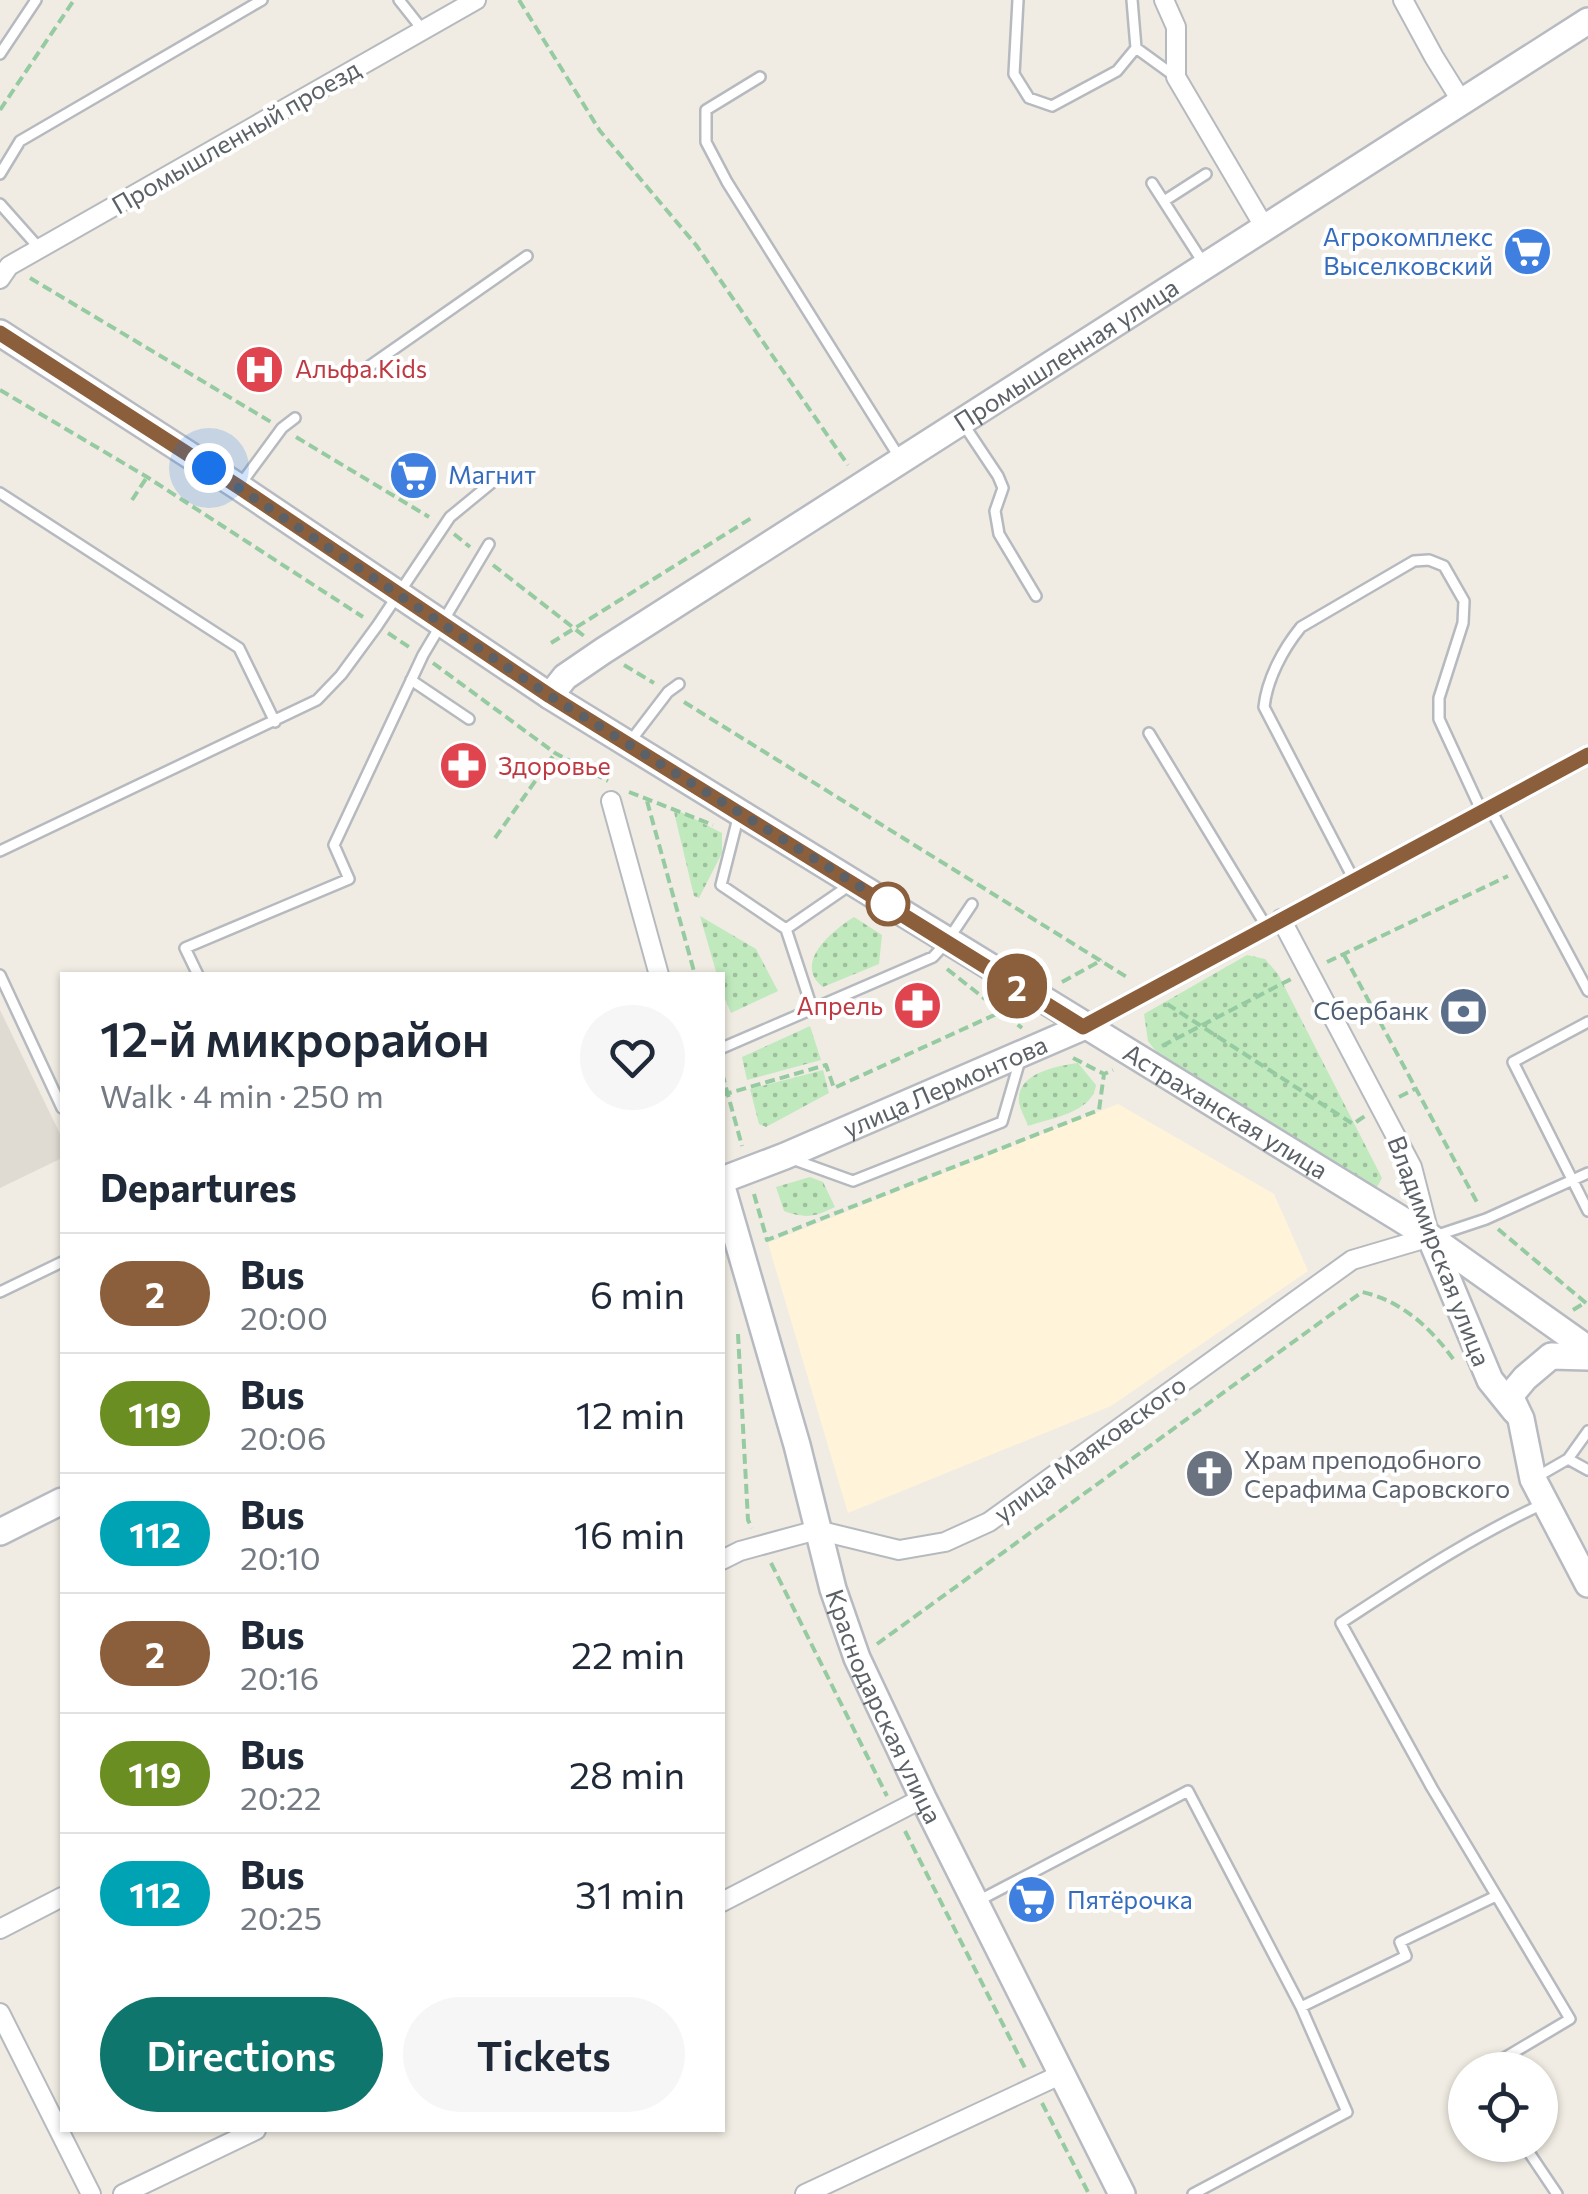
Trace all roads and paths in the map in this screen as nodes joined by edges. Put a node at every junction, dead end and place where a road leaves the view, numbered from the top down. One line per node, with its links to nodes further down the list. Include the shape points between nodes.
1 (36, 0): 14 (lane)
2 (74, 0): 18 (path)
3 (262, 0): 19 (lane, via 20,141)
4 (399, 0): 12 (lane)
5 (476, 0): 12 (street, Промышленный проезд)
6 (519, 0): 38 (path, via 600,131 696,245)
7 (1018, 0): 13 (lane, via 1014,74 1028,98 1052,106 1117,71)
8 (1132, 0): 13 (lane)
9 (1164, 0): 16 (street, via 1176,27)
10 (1404, 0): 17 (street)
11 (1588, 22): 17 (street, Промышленная улица)
12 (423, 30): 25 (street, Промышленный проезд)
13 (1136, 48): 16 (lane)
14 (0, 54)
15 (760, 77): 35 (lane, via 706,110 706,142)
16 (1176, 77): 24 (street)
17 (1462, 102): 24 (street, Промышленная улица)
18 (0, 110)
19 (0, 174)
20 (1206, 174): 22 (lane)
21 (1152, 183): 22 (lane)
22 (1164, 201): 27 (lane)
23 (0, 204): 25 (lane)
24 (1265, 228): 27 (street, Промышленная улица)
25 (40, 249): 28 (street, Промышленный проезд)
26 (527, 256): 30 (lane)
27 (1206, 266): 33 (street, Промышленная улица)
28 (4, 272): 34 (path)
29 (0, 333): 39 (street, Астраханская улица)
30 (364, 370)
31 (0, 390): 36 (path)
32 (295, 418): 34 (lane)
33 (962, 422): 35 (street, Промышленная улица); 47 (lane, via 998,476 999,534)
34 (282, 428): 39 (lane); 43 (path)
35 (901, 460): 38 (street, Промышленная улица)
36 (147, 477): 41 (path); 49 (path)
37 (495, 480): 43 (lane)
38 (862, 486): 52 (street, Промышленная улица)
39 (239, 487): 46 (street, Астраханская улица)
40 (0, 492): 59 (lane, via 239,648)
41 (132, 500)
42 (753, 517): 50 (path)
43 (444, 526): 45 (path); 46 (lane)
44 (488, 544): 45 (lane)
45 (482, 556): 48 (lane); 50 (path)
46 (400, 596): 48 (street, Астраханская улица); 49 (lane)
47 (1036, 596)
48 (442, 624): 53 (lane); 57 (street, Астраханская улица)
49 (378, 626): 53 (path); 59 (lane, via 317,700)
50 (574, 629): 51 (path); 52 (path)
51 (551, 643)
52 (602, 651): 56 (path); 57 (street, Промышленная улица)
53 (422, 655): 54 (lane); 62 (path)
54 (411, 680): 58 (lane); 80 (lane, via 334,844 349,878 185,948)
55 (679, 684): 56 (lane)
56 (668, 692): 61 (lane); 78 (path)
57 (550, 696): 61 (street, Астраханская улица)
58 (469, 719)
59 (275, 722): 69 (lane)
60 (1149, 733): 74 (lane)
61 (627, 745): 67 (street, Астраханская улица)
62 (555, 753): 64 (path); 68 (path)
63 (1588, 755): 66 (street, улица Лермонтова)
64 (647, 800): 67 (path); 82 (path)
65 (611, 802): 81 (street)
66 (1486, 810): 70 (lane); 71 (street, улица Лермонтова); 71 (lane, via 1439,719 1464,601 1444,566 1414,561 1301,627 1266,692 1264,708)
67 (736, 824): 72 (street, Астраханская улица); 75 (lane, via 721,886)
68 (495, 838)
69 (0, 852)
70 (1522, 869): 77 (path); 84 (lane)
71 (1354, 880): 74 (street, улица Лермонтова)
72 (854, 882): 75 (lane); 76 (street, Астраханская улица)
73 (972, 904): 76 (lane)
74 (1274, 922): 79 (street, Владимирская улица); 85 (street, улица Лермонтова)
75 (786, 929): 87 (lane)
76 (940, 950): 86 (street, Астраханская улица); 87 (lane); 88 (path)
77 (1344, 955): 79 (path); 93 (path)
78 (1102, 960): 85 (path); 86 (path)
79 (1309, 970): 96 (street, Владимирская улица)
80 (197, 972)
81 (658, 972)
82 (695, 972)
83 (0, 976): 95 (lane)
84 (1588, 991)
85 (1151, 992): 90 (street, улица Лермонтова); 96 (path, via 1352,1124)
86 (1034, 997): 88 (path); 90 (street, Астраханская улица)
87 (812, 1008): 91 (lane)
88 (999, 1013): 94 (path, via 834,1088 826,1065)
89 (1588, 1022): 99 (lane, via 1513,1062)
90 (1083, 1027): 92 (street, улица Лермонтова); 104 (street, Астраханская улица)
91 (725, 1047)
92 (1022, 1054): 97 (street, улица Лермонтова); 97 (lane, via 1002,1122 853,1180)
93 (1414, 1088): 96 (path); 103 (path)
94 (725, 1094)
95 (60, 1104)
96 (1380, 1106): 104 (street, Владимирская улица, via 1412,1167)
97 (784, 1156): 100 (street, улица Лермонтова)
98 (1588, 1173): 99 (lane)
99 (1572, 1181): 102 (lane); 103 (lane)
100 (725, 1182)
101 (725, 1193): 119 (street, Краснодарская улица)
102 (1588, 1211)
103 (1486, 1219): 104 (lane); 107 (path)
104 (1430, 1237): 108 (street, Астраханская улица); 111 (street, Владимирская улица); 119 (street, улица Маяковского, via 1352,1260 988,1522 945,1542 900,1550)
105 (60, 1263): 106 (lane)
106 (0, 1292)
107 (1587, 1303): 108 (path)
108 (1554, 1324): 109 (street, Астраханская улица)
109 (1588, 1349)
110 (1588, 1358): 112 (street, Владимирская улица, via 1550,1356 1525,1378 1510,1396)
111 (1490, 1380): 112 (street, Владимирская улица); 123 (path, via 1475,1390 1435,1334 1398,1306 1362,1292)
112 (1521, 1418): 116 (street, Владимирская улица)
113 (1588, 1431): 114 (lane)
114 (1568, 1458): 115 (lane); 116 (lane)
115 (1588, 1470)
116 (1533, 1479): 118 (street, Владимирская улица)
117 (60, 1502): 120 (street)
118 (1546, 1503): 122 (street, Владимирская улица); 125 (lane, via 1446,1555 1342,1623)
119 (817, 1530): 121 (street, улица Маяковского); 123 (street, Краснодарская улица)
120 (0, 1532)
121 (725, 1558)
122 (1588, 1584)
123 (857, 1658): 124 (street, Краснодарская улица)
124 (923, 1798): 127 (street); 128 (street, Краснодарская улица)
125 (1496, 1896): 130 (lane, via 1400,1942 1406,1956); 132 (lane, via 1570,2020)
126 (60, 1898): 129 (street)
127 (725, 1900)
128 (976, 1902): 130 (lane, via 1188,1790); 133 (street, Краснодарская улица)
129 (0, 1929)
130 (1301, 2007): 142 (lane, via 1347,2112)
131 (0, 2013): 134 (street)
132 (1515, 2052)
133 (1062, 2074): 140 (street); 141 (street, Краснодарская улица)
134 (60, 2131)
135 (60, 2132): 138 (street)
136 (252, 2132): 139 (street)
137 (1535, 2162): 143 (lane)
138 (92, 2194)
139 (123, 2194)
140 (805, 2194)
141 (1122, 2194)
142 (1193, 2194)
143 (1557, 2194)

